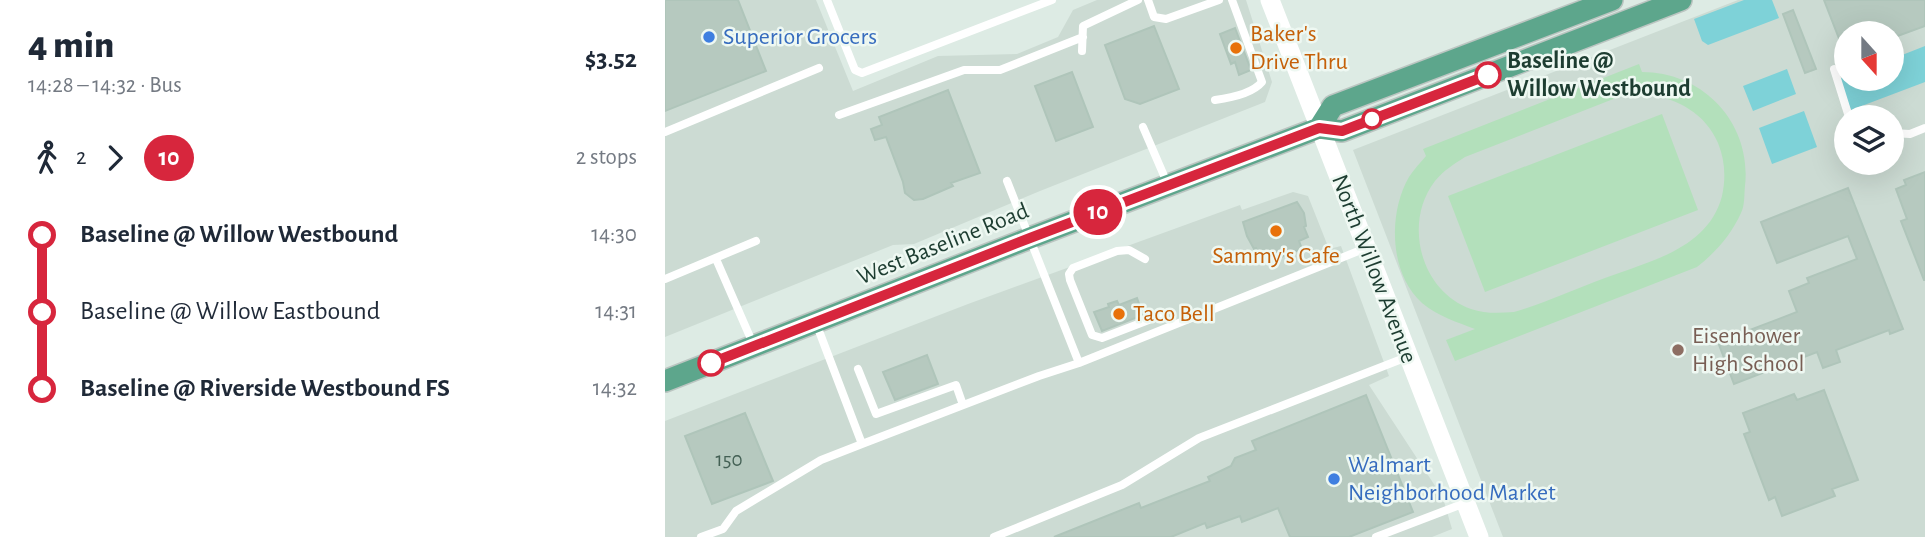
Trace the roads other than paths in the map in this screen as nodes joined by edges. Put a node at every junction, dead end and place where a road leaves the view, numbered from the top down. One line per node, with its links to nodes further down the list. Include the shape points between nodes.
1 (827, 0): 2 (lane, via 855,70 862,73)
2 (1052, 0)
3 (1138, 0): 10 (lane, via 1083,26)
4 (1148, 0): 5 (lane, via 1154,17 1166,19)
5 (1219, 0)
6 (1232, 0): 13 (lane, via 1262,82)
7 (1270, 0): 16 (street, North Willow Avenue)
8 (1612, 0): 16 (main road, West Baseline Road, via 1333,106)
9 (1681, 0): 16 (main road, West Baseline Road, via 1342,131)
10 (1083, 37): 11 (lane); 14 (lane, via 1000,70 964,70)
11 (1081, 51)
12 (819, 68): 18 (lane)
13 (1215, 100)
14 (839, 115)
15 (1143, 127): 21 (lane)
16 (1319, 128): 21 (main road, West Baseline Road); 24 (street, North Willow Avenue)
17 (1925, 128): 19 (lane)
18 (665, 132)
19 (1904, 134)
20 (1007, 181): 22 (lane)
21 (1168, 185): 22 (main road, West Baseline Road)
22 (1030, 238): 29 (main road, West Baseline Road); 32 (lane)
23 (756, 241): 25 (lane)
24 (1366, 248): 31 (street, North Willow Avenue); 32 (lane)
25 (716, 259): 27 (lane); 30 (lane)
26 (1145, 259): 28 (lane, via 1129,250 1117,251 1073,268 1070,280 1092,335 1102,338)
27 (665, 279)
28 (1159, 316)
29 (815, 323): 30 (main road, West Baseline Road); 36 (lane)
30 (754, 346): 34 (main road, West Baseline Road)
31 (1408, 357): 37 (street, North Willow Avenue); 39 (lane, via 1199,439 1122,485)
32 (1079, 363): 35 (lane)
33 (858, 369): 35 (lane, via 876,414 956,385)
34 (665, 381)
35 (963, 405): 36 (lane)
36 (862, 444): 38 (lane, via 821,460 736,510 723,528)
37 (1465, 503): 40 (lane); 41 (street, North Willow Avenue)
38 (701, 537)
39 (994, 537)
40 (1376, 537)
41 (1479, 537)

